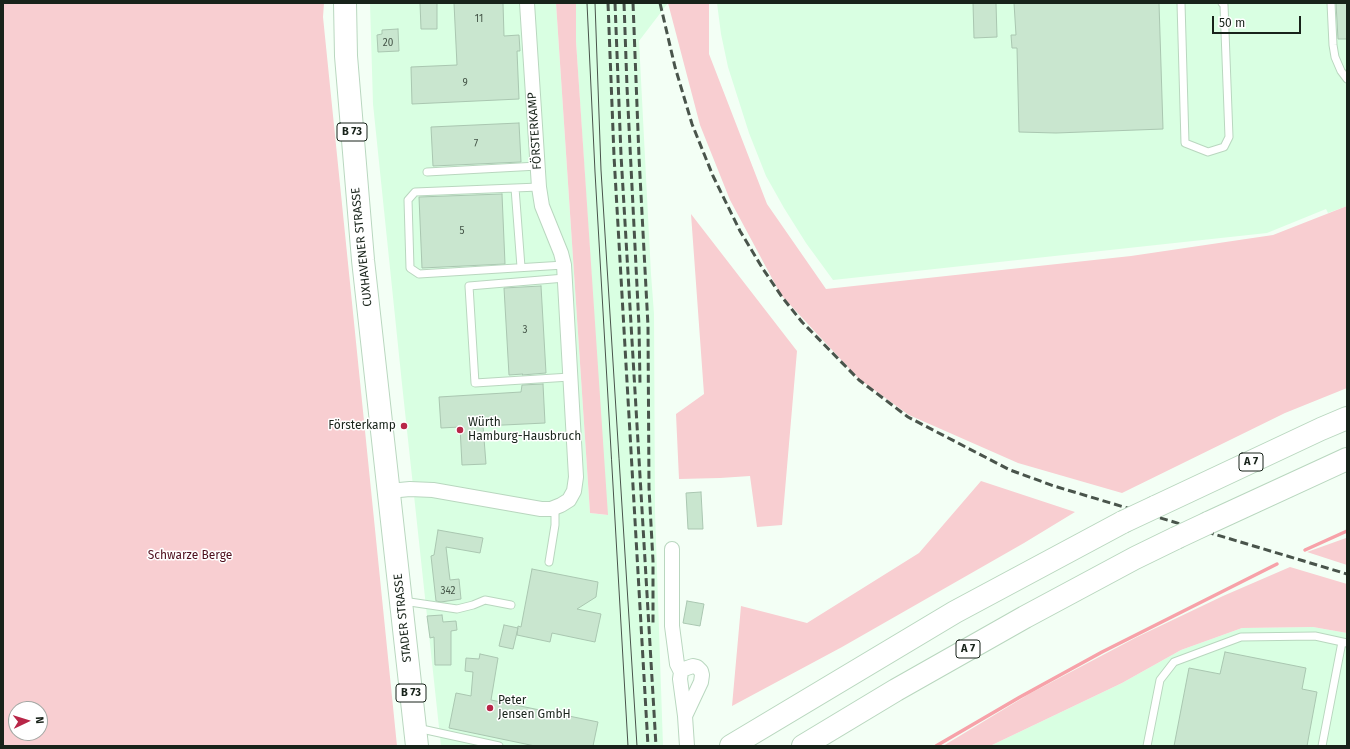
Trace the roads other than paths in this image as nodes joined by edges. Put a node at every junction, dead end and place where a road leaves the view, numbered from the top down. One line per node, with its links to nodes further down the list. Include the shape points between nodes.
1 (345, 3): 16 (main road, CUXHAVENER STRASSE / B 73, via 354,167)
2 (527, 3): 7 (street, FÖRSTERKAMP)
3 (1181, 3): 4 (lane, via 1185,143 1208,152 1224,147 1229,137)
4 (1222, 3)
5 (1331, 3): 6 (lane, via 1335,57)
6 (1347, 79)
7 (538, 166): 8 (lane); 9 (street, FÖRSTERKAMP)
8 (427, 172)
9 (539, 187): 10 (lane); 12 (street, FÖRSTERKAMP, via 542,206 561,253)
10 (515, 188): 11 (lane); 11 (lane, via 415,192 408,200 410,268 419,274)
11 (521, 268): 12 (lane)
12 (565, 271): 13 (street, FÖRSTERKAMP); 13 (lane, via 469,286 476,383)
13 (570, 377): 17 (street, FÖRSTERKAMP, via 576,477 574,491 569,500)
14 (1347, 418): 28 (main road, A 7, bridge, via 1123,522 955,612)
15 (1347, 459): 29 (main road, A 7, bridge, via 1176,538 1025,616)
16 (389, 491): 17 (street, via 421,489 541,509); 20 (main road, STADER STRASSE / B 73)
17 (556, 508): 19 (lane)
18 (672, 550): 23 (street, via 672,626 677,664)
19 (549, 562)
20 (401, 601): 21 (lane, via 458,610 485,600); 25 (main road, STADER STRASSE / B 73)
21 (511, 605)
22 (1345, 642): 30 (lane, via 1315,636 1241,637 1174,662 1160,680); 31 (lane)
23 (681, 672): 24 (street, via 680,688); 24 (street, via 693,666 701,671 702,675)
24 (685, 716): 27 (street)
25 (416, 737): 26 (lane)
26 (499, 746)
27 (686, 746)
28 (731, 746)
29 (803, 746)
30 (1147, 746)
31 (1322, 746)

